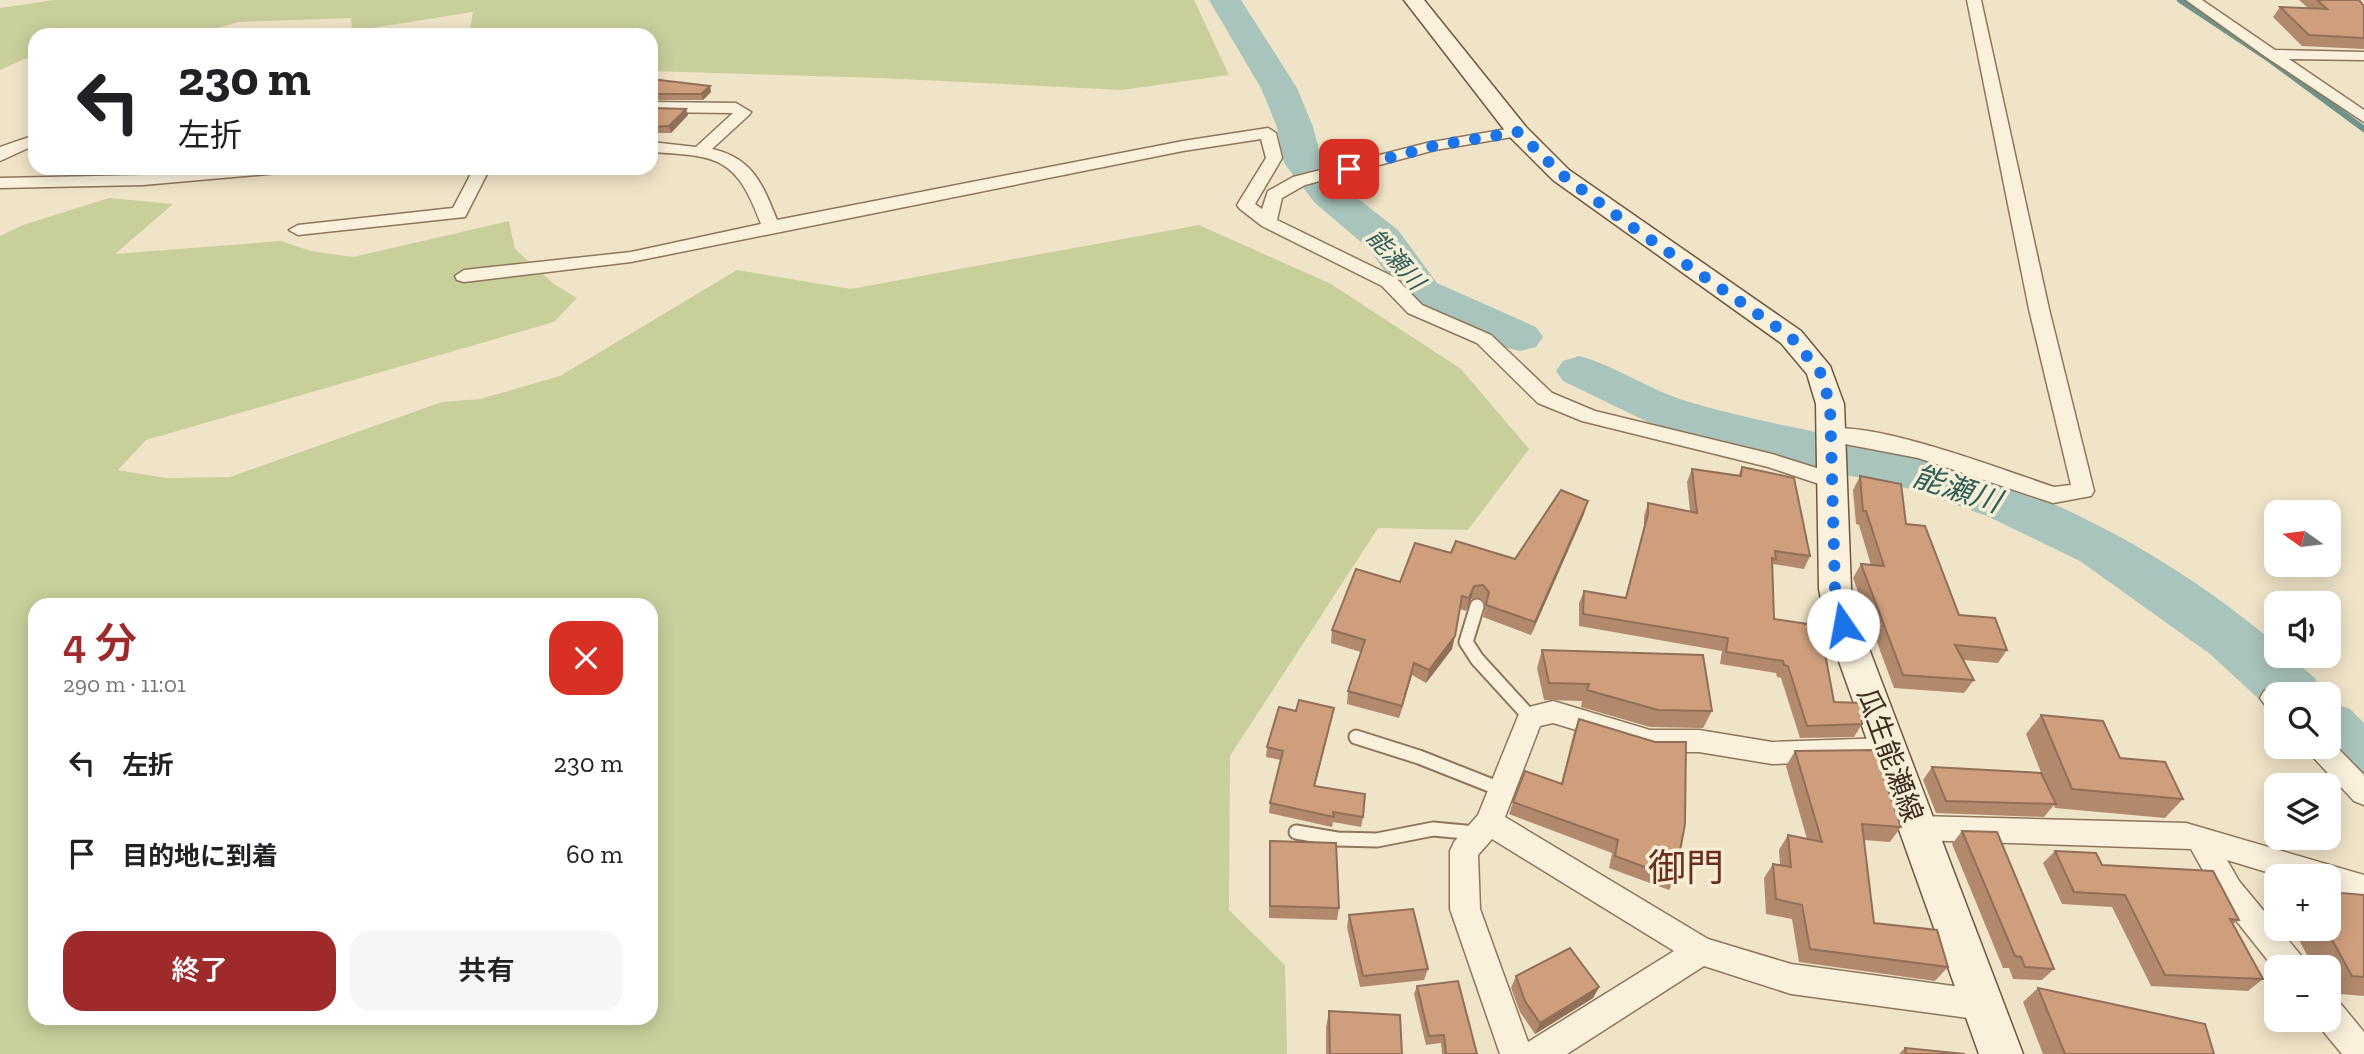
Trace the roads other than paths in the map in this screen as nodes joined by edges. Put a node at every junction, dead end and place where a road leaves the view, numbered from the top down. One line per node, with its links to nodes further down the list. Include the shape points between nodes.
1 (1414, 0): 8 (main road, 瓜生能瀬線)
2 (1974, 0): 20 (street, via 2039,309 2083,491 2053,495 1922,451)
3 (2193, 0): 4 (street)
4 (2271, 54): 5 (street); 7 (street)
5 (2364, 56)
6 (658, 107): 11 (street, via 736,108 743,113)
7 (2364, 117)
8 (1518, 132): 16 (street, via 1433,146 1299,181 1274,195); 20 (main road, 瓜生能瀬線, via 1561,174 1791,337 1820,372 1830,404)
9 (28, 142): 12 (street)
10 (658, 148): 11 (street)
11 (699, 153): 17 (street, via 732,161 756,188)
12 (0, 156)
13 (200, 175): 15 (street)
14 (478, 175): 18 (street, via 459,213)
15 (0, 183)
16 (1268, 222): 17 (street, via 1246,205 1273,158 1268,133); 21 (street, via 1390,282 1415,309 1484,339 1545,398 1589,416)
17 (771, 227): 19 (street, via 631,257)
18 (298, 230)
19 (464, 276)
20 (1831, 435): 21 (main road, 瓜生能瀬線)
21 (1831, 480): 25 (main road, 瓜生能瀬線, via 1835,589 1843,625)
22 (1477, 606): 23 (lane, via 1466,642)
23 (1530, 717): 25 (street, via 1553,712 1650,741 1699,741 1773,753); 27 (street)
24 (1356, 737): 27 (lane)
25 (1888, 749): 30 (main road, 瓜生能瀬線)
26 (2331, 759): 28 (street)
27 (1500, 789): 29 (street)
28 (2364, 793)
29 (1483, 827): 31 (lane, via 1433,829 1377,840); 36 (street); 40 (street, via 1464,851 1465,909)
30 (1917, 828): 32 (street, via 2186,835); 38 (main road, 瓜生能瀬線)
31 (1296, 832)
32 (2202, 840): 33 (street); 37 (street, via 2230,890)
33 (2284, 864)
34 (2341, 881): 35 (street)
35 (2364, 888)
36 (1701, 951): 38 (street, via 1791,979); 41 (street)
37 (2282, 955)
38 (1983, 1005): 42 (main road, 瓜生能瀬線)
39 (2341, 1029): 43 (street)
40 (1516, 1054)
41 (1538, 1054)
42 (2001, 1054)
43 (2362, 1054)

